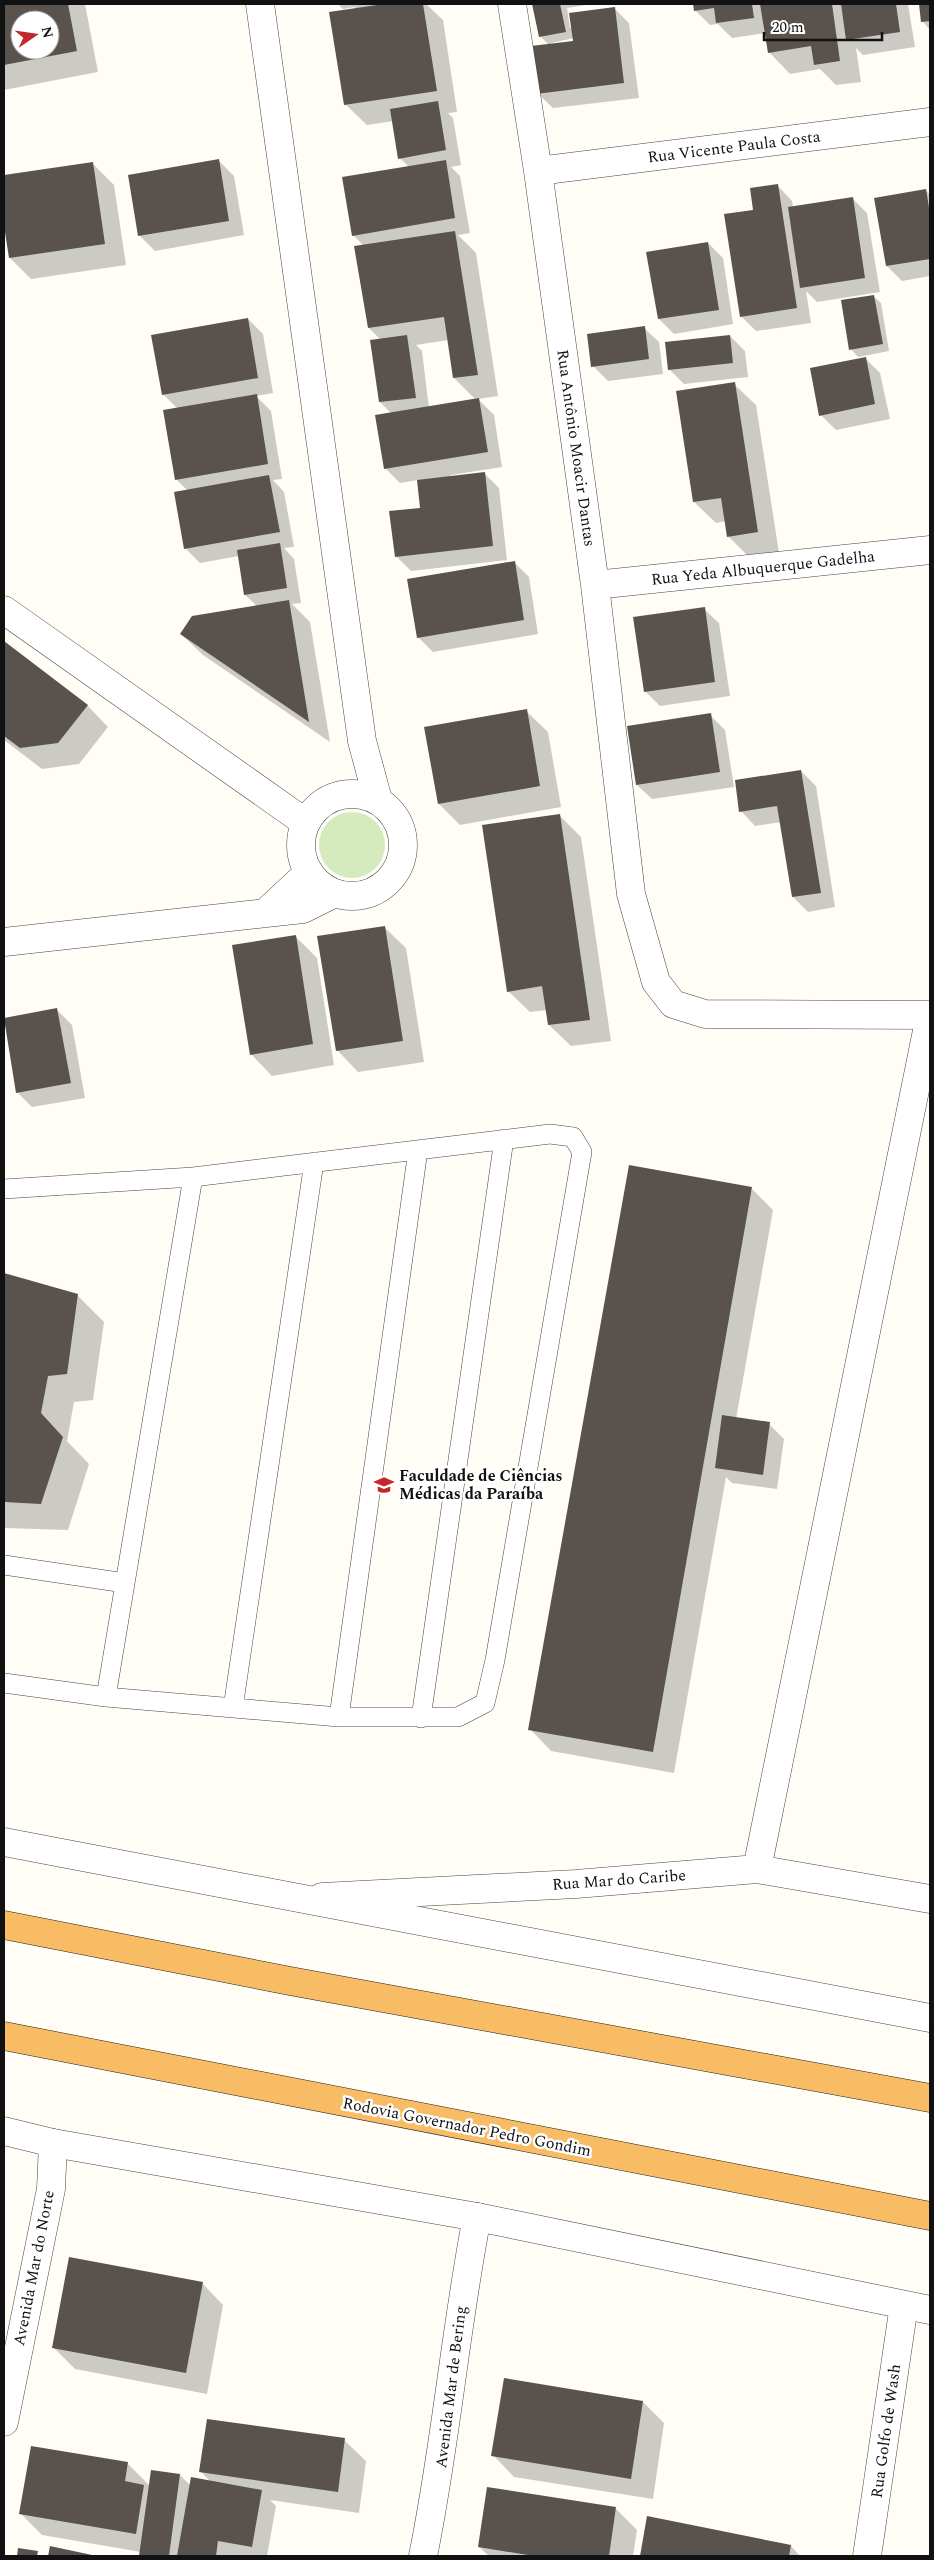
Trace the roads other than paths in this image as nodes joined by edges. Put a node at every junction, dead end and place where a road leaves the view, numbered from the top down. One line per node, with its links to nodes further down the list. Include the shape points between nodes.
1 (260, 4): 8 (street)
2 (512, 4): 4 (street, Rua Antônio Moacir Dantas)
3 (930, 122): 4 (street, Rua Vicente Paula Costa)
4 (538, 171): 6 (street, Rua Antônio Moacir Dantas)
5 (930, 550): 6 (street, Rua Yeda Albuquerque Gadelha)
6 (595, 585): 16 (street, Rua Antônio Moacir Dantas, via 631,894 656,982 673,1004 706,1014)
7 (4, 610): 11 (street)
8 (362, 742): 9 (street); 10 (street)
9 (345, 794): 10 (street, via 362,794); 11 (street, via 329,799 315,809)
10 (378, 800): 13 (street, via 391,811 400,826 403,842 401,859 383,886 367,894)
11 (306, 823): 12 (street, via 301,839 302,856)
12 (309, 872): 13 (street, via 320,885); 14 (street)
13 (335, 893): 14 (street, via 303,908)
14 (265, 913): 15 (street)
15 (4, 942)
16 (930, 1015): 30 (street)
17 (504, 1139): 18 (lane); 28 (lane); 28 (lane, via 550,1134 573,1137 582,1152 497,1650 485,1703 458,1718)
18 (418, 1150): 19 (lane); 27 (lane)
19 (314, 1162): 20 (lane); 26 (lane)
20 (193, 1177): 21 (lane); 23 (lane)
21 (4, 1189)
22 (4, 1565): 23 (lane)
23 (125, 1583): 25 (lane)
24 (4, 1683): 25 (lane)
25 (106, 1697): 26 (lane)
26 (233, 1708): 27 (lane)
27 (339, 1717): 28 (lane)
28 (421, 1718)
29 (4, 1842): 31 (street)
30 (757, 1869): 31 (street, Rua Mar do Caribe, via 576,1884); 32 (street, Rua Mar do Caribe)
31 (305, 1898): 34 (street)
32 (930, 1898)
33 (4, 1925): 36 (highway, via 300,1983)
34 (930, 2018)
35 (4, 2036): 39 (highway, Rodovia Governador Pedro Gondim)
36 (930, 2098)
37 (4, 2132): 38 (street)
38 (53, 2143): 40 (street); 43 (street, Avenida Mar do Norte, via 51,2189)
39 (930, 2216)
40 (477, 2217): 41 (street); 44 (street, Avenida Mar de Bering, via 463,2290 437,2489)
41 (904, 2305): 42 (street); 45 (street, Rua Golfo de Wash)
42 (930, 2310)
43 (4, 2422)
44 (423, 2556)
45 (867, 2556)

